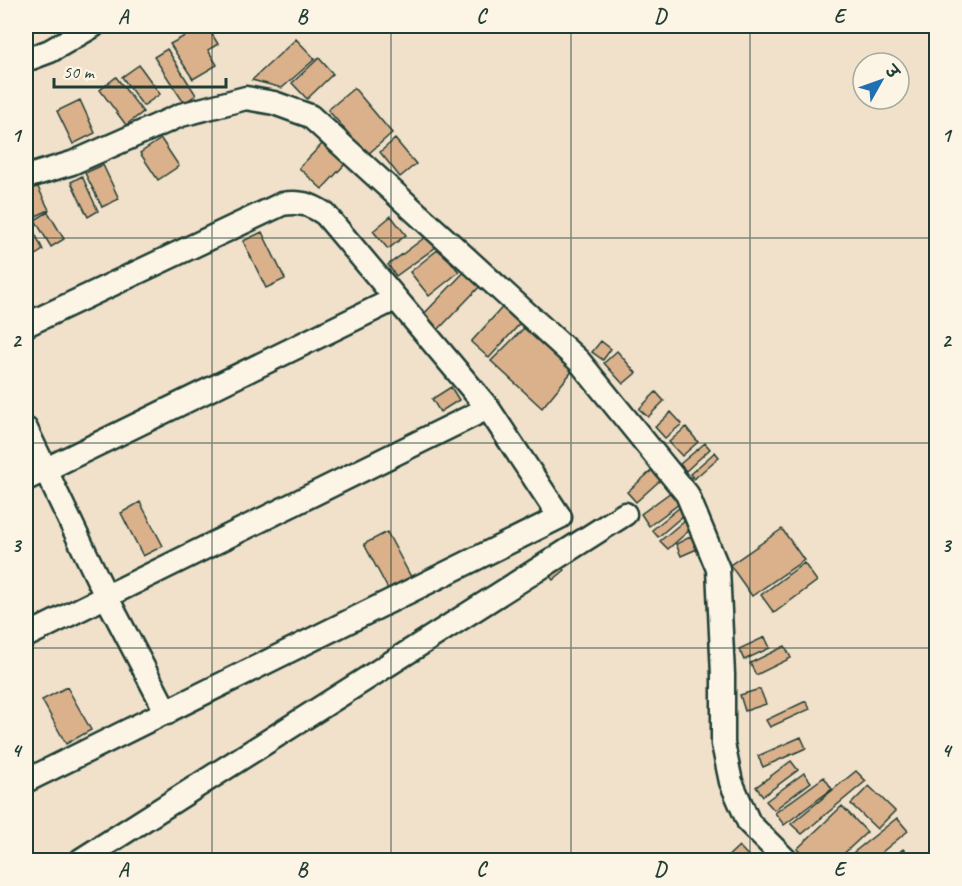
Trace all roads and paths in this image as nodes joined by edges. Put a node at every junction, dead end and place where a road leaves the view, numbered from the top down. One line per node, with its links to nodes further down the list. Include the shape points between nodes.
1 (93, 26): 2 (street)
2 (26, 60)
3 (26, 177): 17 (street, via 72,163 181,114 246,99 274,102 319,123 579,361 687,494 718,569 723,744 731,782 749,823)
4 (395, 299): 5 (street, via 325,214 310,204 297,202 282,204); 6 (street); 8 (street)
5 (26, 326)
6 (488, 408): 10 (street); 12 (street)
7 (26, 429): 8 (street)
8 (35, 475): 12 (street)
9 (625, 514): 11 (street)
10 (560, 517): 11 (street); 14 (street)
11 (577, 544): 16 (street)
12 (106, 596): 13 (street); 14 (street)
13 (26, 636)
14 (167, 712): 15 (street)
15 (26, 781)
16 (81, 861)
17 (786, 861)

